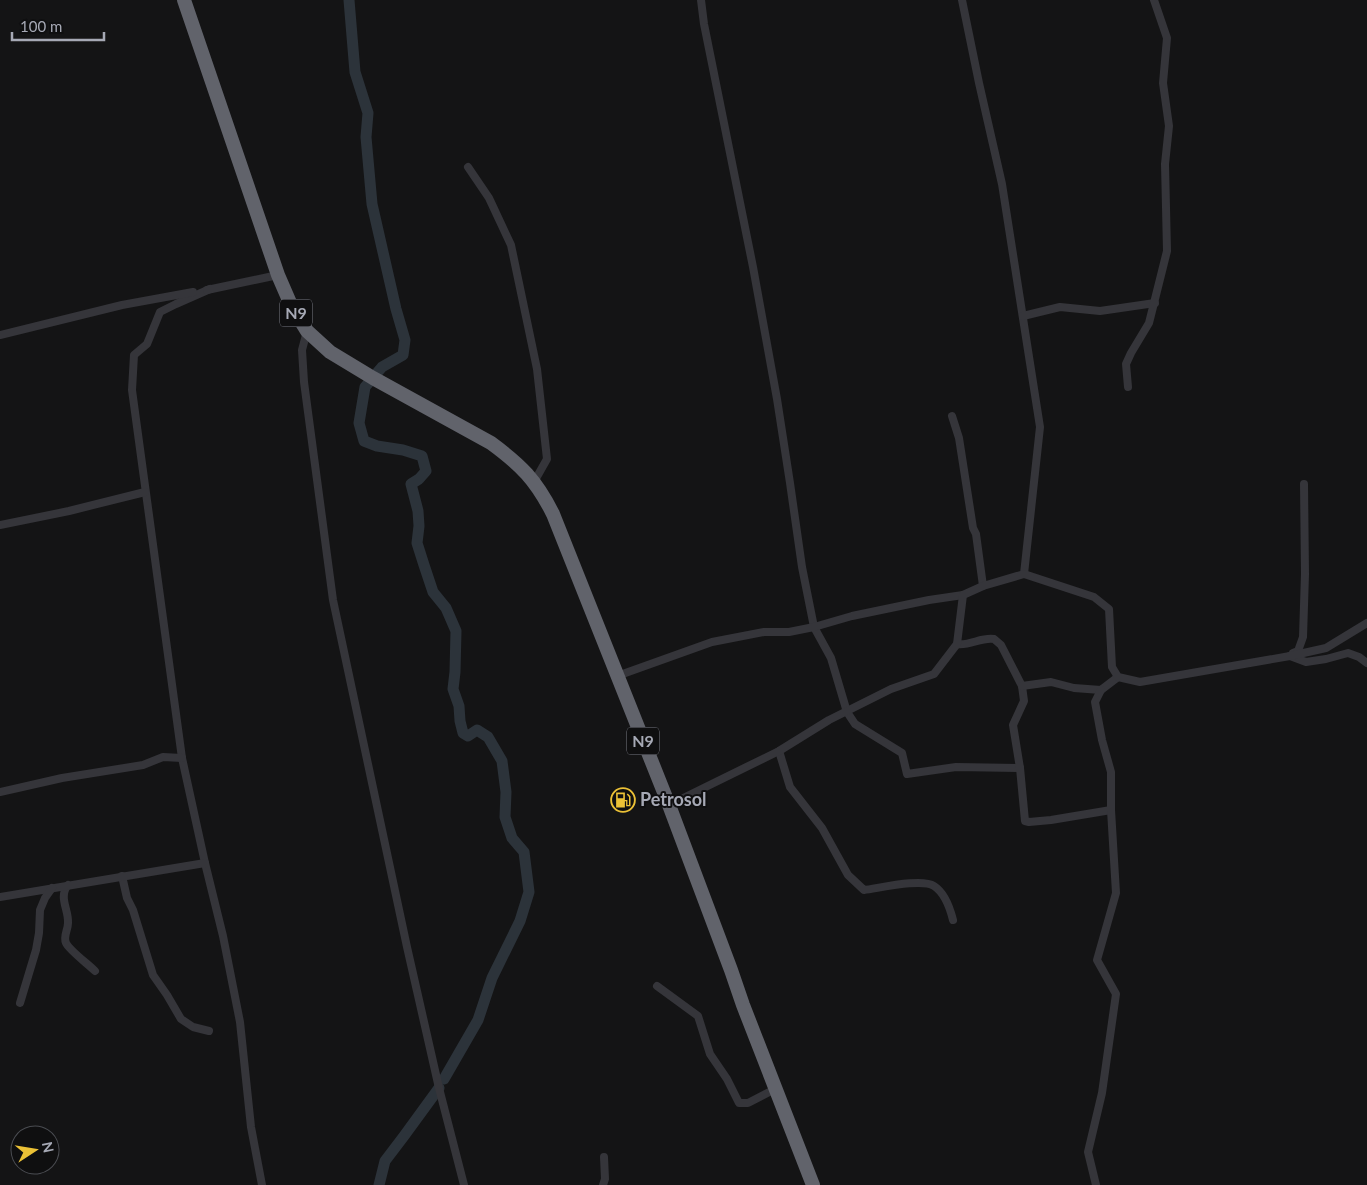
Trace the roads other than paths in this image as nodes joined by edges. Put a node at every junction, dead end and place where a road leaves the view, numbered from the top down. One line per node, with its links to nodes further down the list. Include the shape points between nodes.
1 (184, 0): 6 (highway, N9)
2 (701, 0): 22 (street, via 764,324)
3 (962, 0): 9 (street, via 1002,184)
4 (1154, 0): 8 (street, via 1167,38 1163,83 1168,126 1165,164 1168,251)
5 (468, 167): 14 (street, via 489,198 511,245 537,370 548,459)
6 (278, 275): 7 (street); 10 (highway, N9)
7 (210, 289): 11 (street, via 122,306); 16 (street, via 160,312 147,344 134,355 132,390)
8 (1155, 303): 9 (street, via 1100,311 1060,307); 12 (street, via 1149,324 1126,364)
9 (1023, 316): 18 (street, via 1040,426)
10 (307, 332): 14 (highway, N9, via 353,366 491,443); 51 (street, via 302,350 304,382 333,600 407,947)
11 (0, 336)
12 (1128, 387)
13 (952, 416): 19 (street, via 959,438)
14 (534, 482): 26 (highway, N9, via 553,514)
15 (1304, 484): 24 (street, via 1303,637 1298,651)
16 (146, 492): 17 (street); 32 (street)
17 (0, 525)
18 (1024, 574): 19 (street); 27 (street, via 1094,597 1109,609 1112,667)
19 (984, 586): 20 (street)
20 (963, 594): 22 (street, via 852,616); 23 (street)
21 (1367, 623): 24 (street, via 1326,648)
22 (814, 628): 26 (street, via 764,632 712,642); 30 (street, via 832,658)
23 (957, 644): 28 (street, via 994,639); 30 (street, via 934,674 891,689)
24 (1288, 656): 25 (street, via 1306,662 1348,654); 27 (street, via 1140,682)
25 (1367, 662)
26 (617, 676): 35 (highway, N9)
27 (1118, 678): 29 (street)
28 (1022, 686): 29 (street, via 1051,682); 33 (street, via 1024,701 1013,725)
29 (1101, 690): 36 (street, via 1095,702 1111,772)
30 (848, 712): 31 (street, via 828,720); 33 (street, via 855,724 902,753 907,774 956,767)
31 (779, 751): 35 (street); 42 (street, via 790,787 822,828 848,875 864,890 920,882 933,885 942,893)
32 (182, 758): 34 (street, via 163,757 142,765); 37 (street)
33 (1020, 768): 36 (street, via 1025,821)
34 (0, 792)
35 (669, 805): 44 (highway, N9)
36 (1111, 810): 55 (street, via 1116,893 1097,960 1116,994 1102,1093 1088,1152)
37 (205, 862): 38 (street); 50 (street, via 240,1022 251,1127)
38 (122, 876): 39 (street); 47 (street, via 153,975 181,1019 193,1027)
39 (68, 885): 40 (street); 43 (street, via 63,899 68,916 66,944)
40 (52, 888): 41 (street); 46 (street, via 40,910 36,950)
41 (0, 897)
42 (953, 920)
43 (95, 970)
44 (731, 970): 48 (highway, N9); 54 (highway, N9, via 751,1003)
45 (656, 986): 48 (street, via 698,1016 710,1054 738,1103 748,1103)
46 (20, 1003)
47 (209, 1031)
48 (775, 1090): 53 (highway, N9)
49 (604, 1157): 52 (street)
50 (262, 1185)
51 (464, 1185)
52 (603, 1185)
53 (813, 1185)
54 (823, 1185)
55 (1096, 1185)

